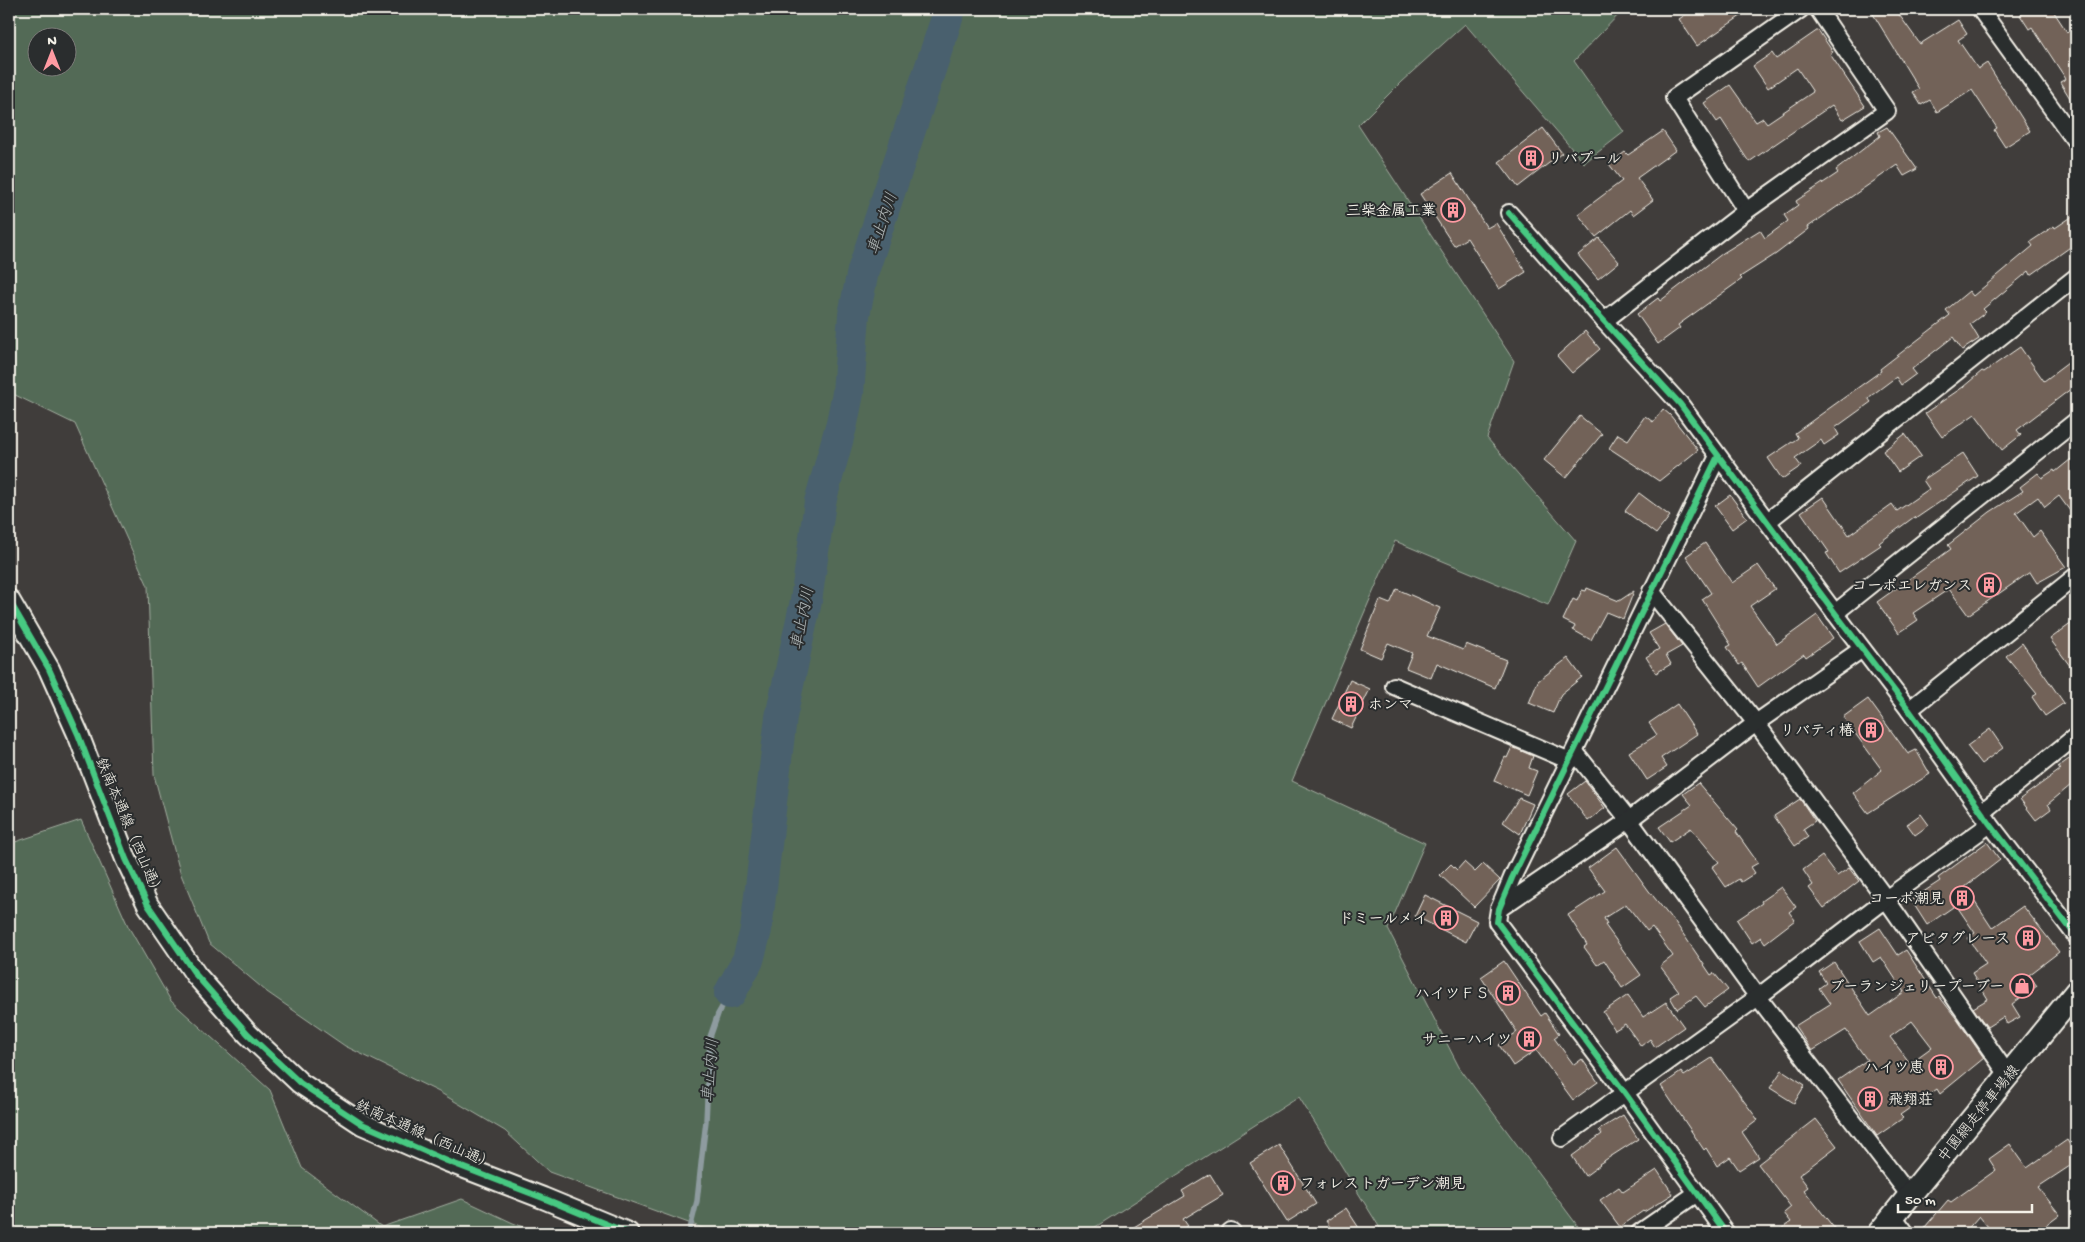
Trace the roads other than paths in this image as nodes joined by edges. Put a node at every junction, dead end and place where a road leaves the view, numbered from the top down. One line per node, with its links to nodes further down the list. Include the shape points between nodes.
1 (1801, 9): 5 (street, via 1674,98)
2 (1818, 9): 5 (street, via 1887,111)
3 (1980, 9): 4 (street)
4 (2076, 142)
5 (1746, 211): 8 (street)
6 (1509, 213): 8 (street)
7 (2076, 277): 11 (street)
8 (1604, 321): 10 (street, via 1680,404)
9 (2076, 421): 15 (street)
10 (1718, 456): 11 (street); 13 (street)
11 (1768, 522): 15 (street)
12 (2076, 576): 18 (street)
13 (1651, 591): 19 (street); 21 (street)
14 (9, 600): 35 (street, 鉄南本通線（西山通）, via 49,669 148,905 196,975 248,1034 300,1084 362,1124)
15 (1834, 613): 16 (street)
16 (1862, 650): 18 (street); 19 (street)
17 (1394, 686): 21 (street)
18 (1909, 710): 22 (street)
19 (1756, 724): 23 (street); 24 (street)
20 (2076, 736): 22 (street)
21 (1573, 756): 23 (street); 25 (street)
22 (1986, 818): 24 (street); 26 (street)
23 (1629, 820): 25 (street); 28 (street)
24 (1886, 899): 28 (street); 29 (street)
25 (1499, 909): 30 (street, via 1497,922)
26 (2076, 936)
27 (2076, 992): 29 (main road, 中園網走停車場線)
28 (1758, 997): 30 (street); 33 (street)
29 (2008, 1075): 33 (main road, 中園網走停車場線)
30 (1625, 1093): 31 (street); 32 (street)
31 (1562, 1138)
32 (1697, 1193): 38 (street); 39 (street)
33 (1910, 1196): 34 (main road, 中園網走停車場線)
34 (1893, 1228)
35 (628, 1233)
36 (1229, 1233): 37 (street)
37 (1233, 1233)
38 (1638, 1233)
39 (1726, 1233)

